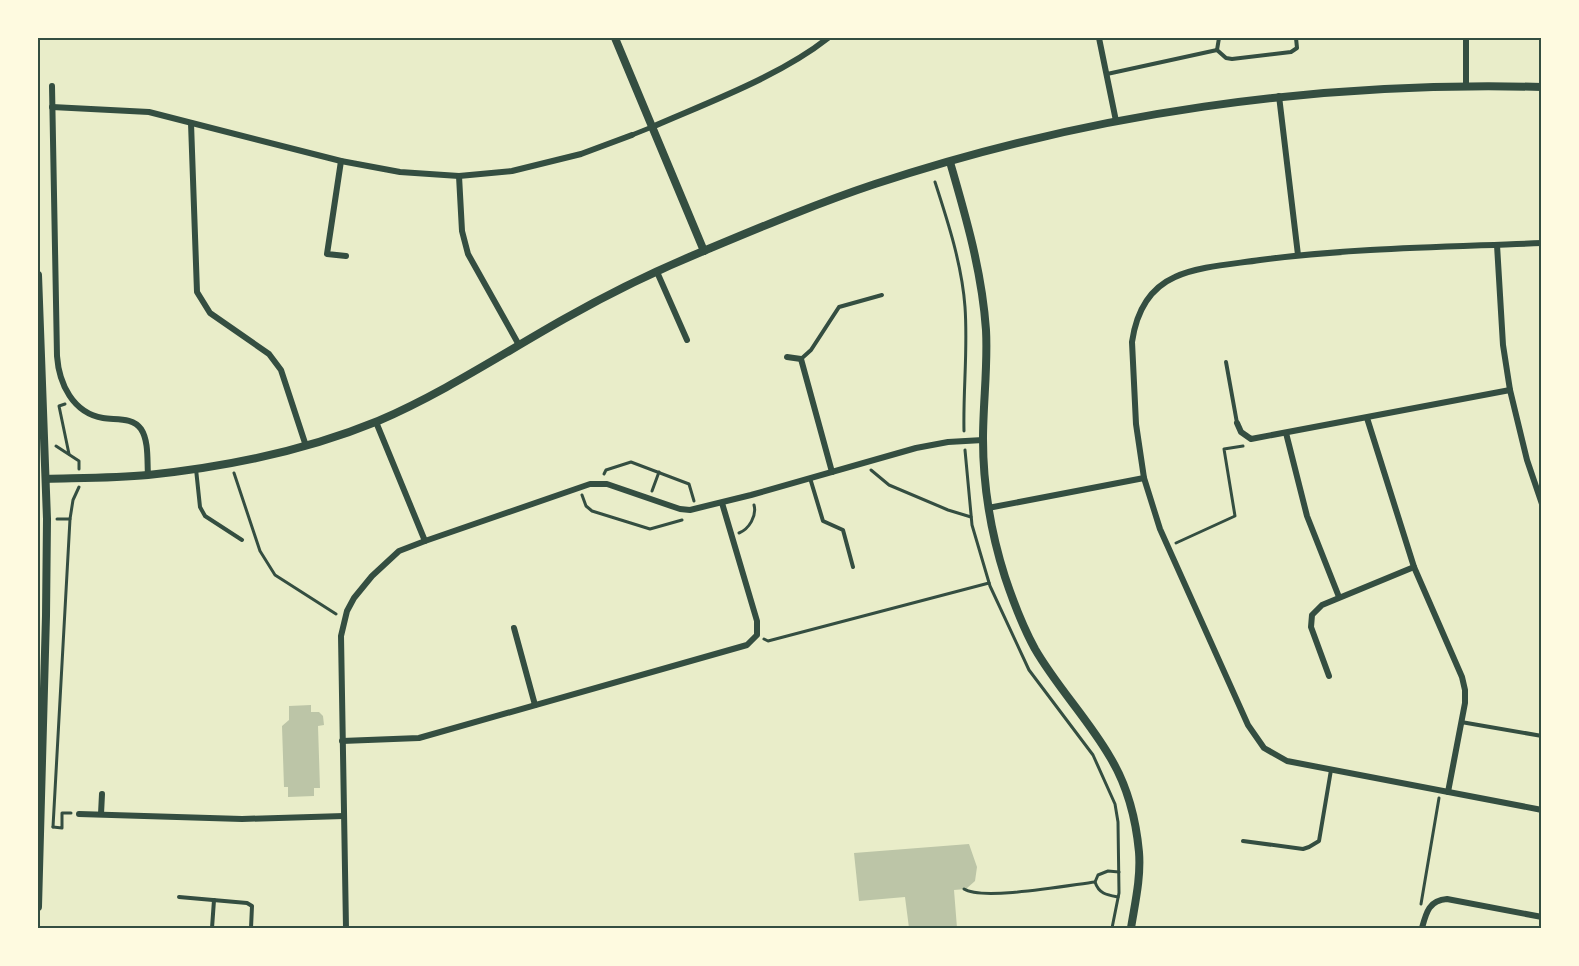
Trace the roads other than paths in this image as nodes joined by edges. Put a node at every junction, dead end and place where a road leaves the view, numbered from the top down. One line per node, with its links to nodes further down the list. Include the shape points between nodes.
1 (615, 38): 16 (street)
2 (828, 38): 16 (street, via 789,64)
3 (1099, 38): 8 (street)
4 (1219, 38): 7 (lane)
5 (1296, 38): 7 (lane, via 1297,48 1291,52 1232,59)
6 (1466, 38): 9 (street)
7 (1217, 50): 8 (lane)
8 (1107, 74): 14 (street)
9 (1466, 85): 11 (street); 12 (street)
10 (52, 86): 13 (street)
11 (1542, 87)
12 (1279, 96): 14 (street); 24 (street)
13 (52, 107): 15 (street, via 149,112); 44 (street, via 60,377 74,402 92,415 127,420 140,427)
14 (1116, 121): 19 (street)
15 (191, 123): 18 (street); 41 (street, via 198,292 210,313 269,354 281,370)
16 (652, 127): 17 (street); 23 (street)
17 (632, 135): 20 (street, via 581,154 512,171)
18 (341, 161): 20 (street, via 400,172); 25 (street, via 327,254)
19 (950, 162): 23 (street, via 863,188); 40 (street, via 972,237 983,298 987,365)
20 (459, 176): 31 (street, via 462,231 468,254)
21 (1542, 243): 22 (street)
22 (1497, 245): 24 (street); 35 (street)
23 (704, 251): 26 (street)
24 (1298, 255): 46 (street, via 1185,273 1166,282 1149,297 1137,317 1132,342 1136,424)
25 (346, 256)
26 (657, 272): 30 (street); 31 (street)
27 (38, 275): 29 (street)
28 (882, 295): 33 (lane, via 839,307)
29 (38, 312): 47 (street)
30 (687, 340)
31 (519, 345): 37 (street, via 444,389)
32 (787, 357): 33 (street)
33 (801, 359): 43 (street)
34 (1226, 362): 38 (lane)
35 (1510, 390): 36 (street); 49 (street)
36 (1366, 418): 39 (street); 54 (street)
37 (376, 422): 41 (street); 52 (street)
38 (1237, 423): 39 (street, via 1251,439)
39 (1286, 433): 55 (street, via 1307,516)
40 (983, 440): 43 (street, via 916,448); 50 (street)
41 (306, 446): 42 (street)
42 (196, 468): 44 (street); 51 (lane, via 205,516)
43 (832, 472): 45 (street)
44 (148, 475): 47 (street)
45 (810, 478): 48 (street); 53 (lane, via 823,521 843,530)
46 (1144, 478): 50 (street); 64 (street, via 1160,529 1248,724 1264,748 1287,761)
47 (42, 479): 56 (street)
48 (722, 503): 52 (street, via 680,509 599,483); 59 (street, via 757,621 757,635 747,645)
49 (1542, 504)
50 (988, 508): 79 (street, via 1006,578 1035,648 1111,758 1131,806 1139,852)
51 (242, 540)
52 (426, 541): 62 (street, via 390,557 354,598 344,620)
53 (853, 567)
54 (1414, 567): 55 (street); 60 (street, via 1462,677 1465,690)
55 (1340, 597): 58 (street, via 1322,605 1312,615 1311,627)
56 (42, 616): 63 (street)
57 (514, 628): 59 (street)
58 (1329, 676)
59 (535, 705): 62 (street, via 419,738)
60 (1461, 722): 61 (lane); 65 (street)
61 (1542, 736)
62 (342, 741): 70 (street)
63 (40, 764): 74 (street)
64 (1331, 769): 65 (street); 71 (lane, via 1319,840 1303,849)
65 (1448, 792): 67 (street)
66 (102, 794): 69 (street)
67 (1542, 810)
68 (79, 814): 69 (street)
69 (101, 814): 70 (street, via 242,819)
70 (344, 816): 78 (street)
71 (1243, 842)
72 (179, 897): 73 (lane)
73 (214, 900): 76 (lane); 77 (lane, via 250,904)
74 (38, 907)
75 (1542, 917): 80 (street, via 1447,899 1431,904)
76 (212, 928)
77 (250, 928)
78 (346, 928)
79 (1131, 928)
80 (1422, 928)

